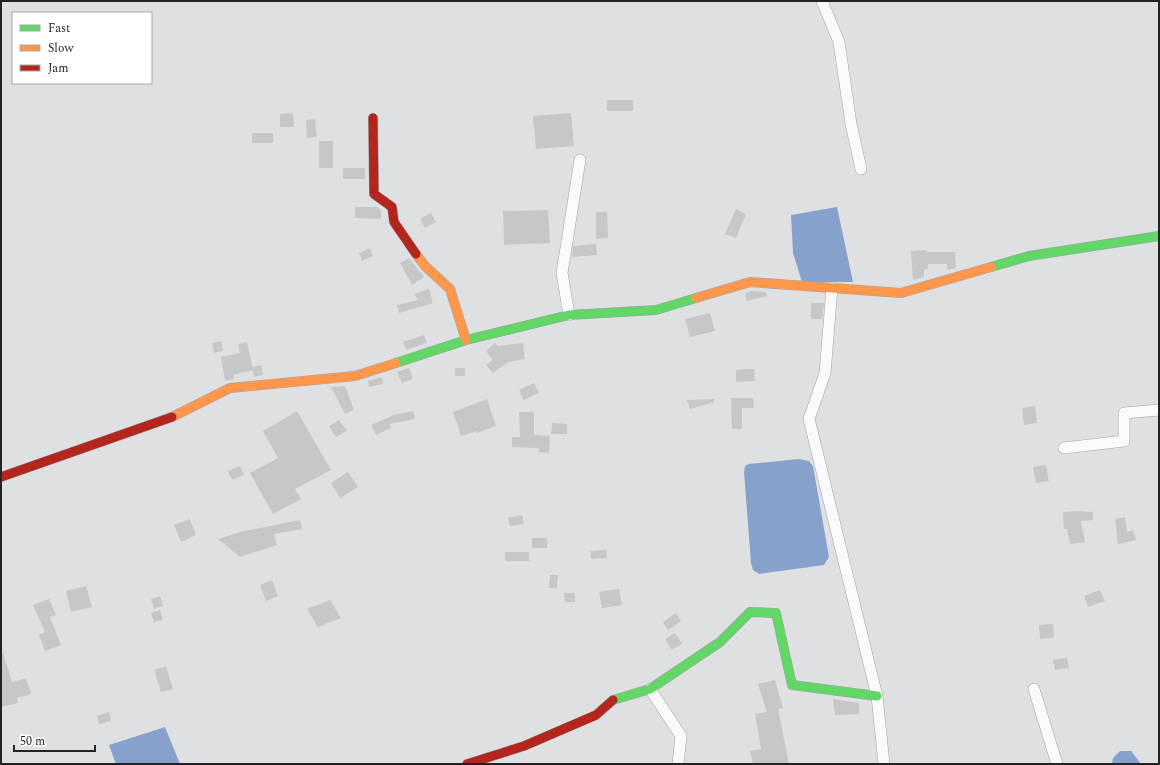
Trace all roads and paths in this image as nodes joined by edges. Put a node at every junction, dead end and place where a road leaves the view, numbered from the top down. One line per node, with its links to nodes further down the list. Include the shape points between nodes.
1 (822, 1): 4 (street, via 839,42 851,124)
2 (373, 118): 8 (street, via 374,194 392,207 394,222 398,228 425,266 450,289)
3 (580, 160): 7 (street, via 562,273)
4 (861, 169)
5 (1159, 236): 6 (street, via 1029,256 901,292)
6 (832, 288): 7 (street, via 750,282 656,310); 14 (street, via 825,373 809,419)
7 (569, 316): 8 (street)
8 (466, 340): 11 (street, via 355,376 230,388 175,416)
9 (1159, 410): 10 (street, via 1124,413 1124,440)
10 (1064, 448)
11 (1, 477)
12 (1034, 688): 18 (street)
13 (650, 689): 14 (street, via 720,642 750,612 776,613 792,685); 15 (street, via 614,700 596,714 524,746); 16 (street, via 681,736)
14 (877, 696): 17 (street)
15 (468, 764)
16 (678, 764)
17 (884, 764)
18 (1057, 764)

